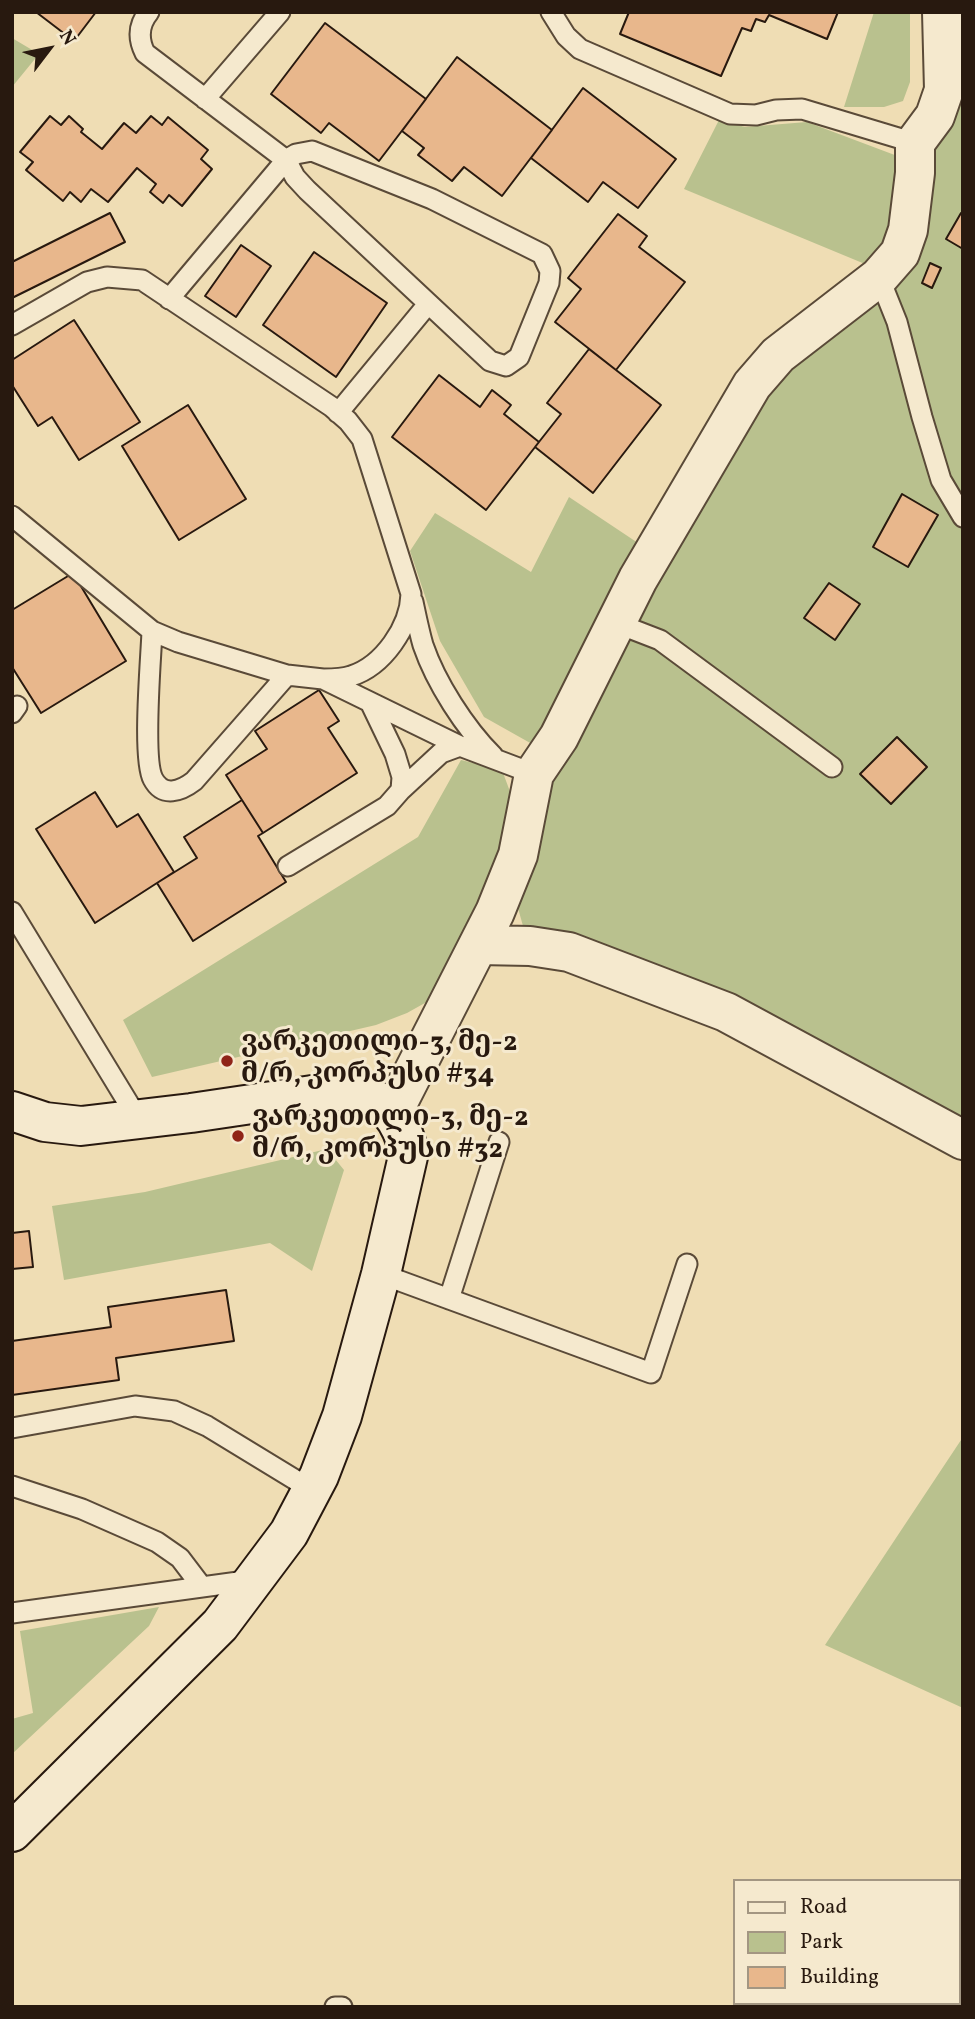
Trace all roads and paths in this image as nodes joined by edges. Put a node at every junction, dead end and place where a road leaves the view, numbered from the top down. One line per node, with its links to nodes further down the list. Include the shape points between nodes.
1 (149, 12): 5 (lane, via 139,30 145,54)
2 (280, 12): 5 (lane)
3 (551, 12): 6 (lane, via 580,48 730,114 802,109)
4 (942, 12): 6 (street, via 944,90 935,116)
5 (205, 99): 7 (lane)
6 (915, 143): 8 (street, via 908,230 900,253)
7 (286, 160): 9 (lane); 10 (lane, via 295,177); 10 (lane, via 312,151 432,199 542,254 550,271 519,357 506,366 490,361)
8 (879, 277): 14 (lane, via 897,322 942,480); 16 (street, via 778,355 752,384)
9 (169, 299): 11 (lane, via 142,281 107,277 87,282); 12 (lane)
10 (428, 304): 12 (lane)
11 (12, 325)
12 (338, 413): 15 (lane, via 362,439)
13 (12, 516): 17 (lane)
14 (963, 517)
15 (411, 594): 19 (lane, via 405,624 391,647 351,677); 22 (lane, via 424,646 439,679 463,721)
16 (616, 623): 23 (lane, via 660,639); 24 (street, via 559,737)
17 (152, 631): 18 (lane); 18 (lane, via 148,753 152,777 170,792 183,790 194,781)
18 (287, 675): 19 (lane)
19 (323, 679): 20 (lane)
20 (370, 702): 21 (lane); 25 (lane, via 395,754)
21 (460, 746): 22 (lane); 25 (lane, via 441,753)
22 (497, 760): 24 (lane)
23 (832, 767)
24 (534, 774): 28 (street, via 518,855)
25 (401, 790): 26 (lane, via 387,806)
26 (288, 866)
27 (12, 912): 31 (lane)
28 (479, 944): 30 (street); 32 (street, via 569,953 726,1012)
29 (12, 1111): 31 (street, via 45,1122 81,1126)
30 (393, 1112): 31 (street, via 353,1089); 35 (street, via 409,1152)
31 (138, 1119)
32 (963, 1140)
33 (499, 1142): 36 (lane)
34 (687, 1264): 36 (lane, via 651,1373)
35 (381, 1275): 36 (lane); 39 (street, via 342,1416)
36 (449, 1299)
37 (12, 1427): 39 (lane, via 135,1406 174,1411)
38 (12, 1486): 41 (lane, via 82,1508 157,1542 180,1558)
39 (312, 1490): 40 (street, via 289,1533)
40 (254, 1579): 41 (lane); 43 (street, via 220,1625)
41 (202, 1587): 42 (lane)
42 (12, 1613)
43 (12, 1832)
44 (335, 2007): 45 (lane)
45 (342, 2007)

